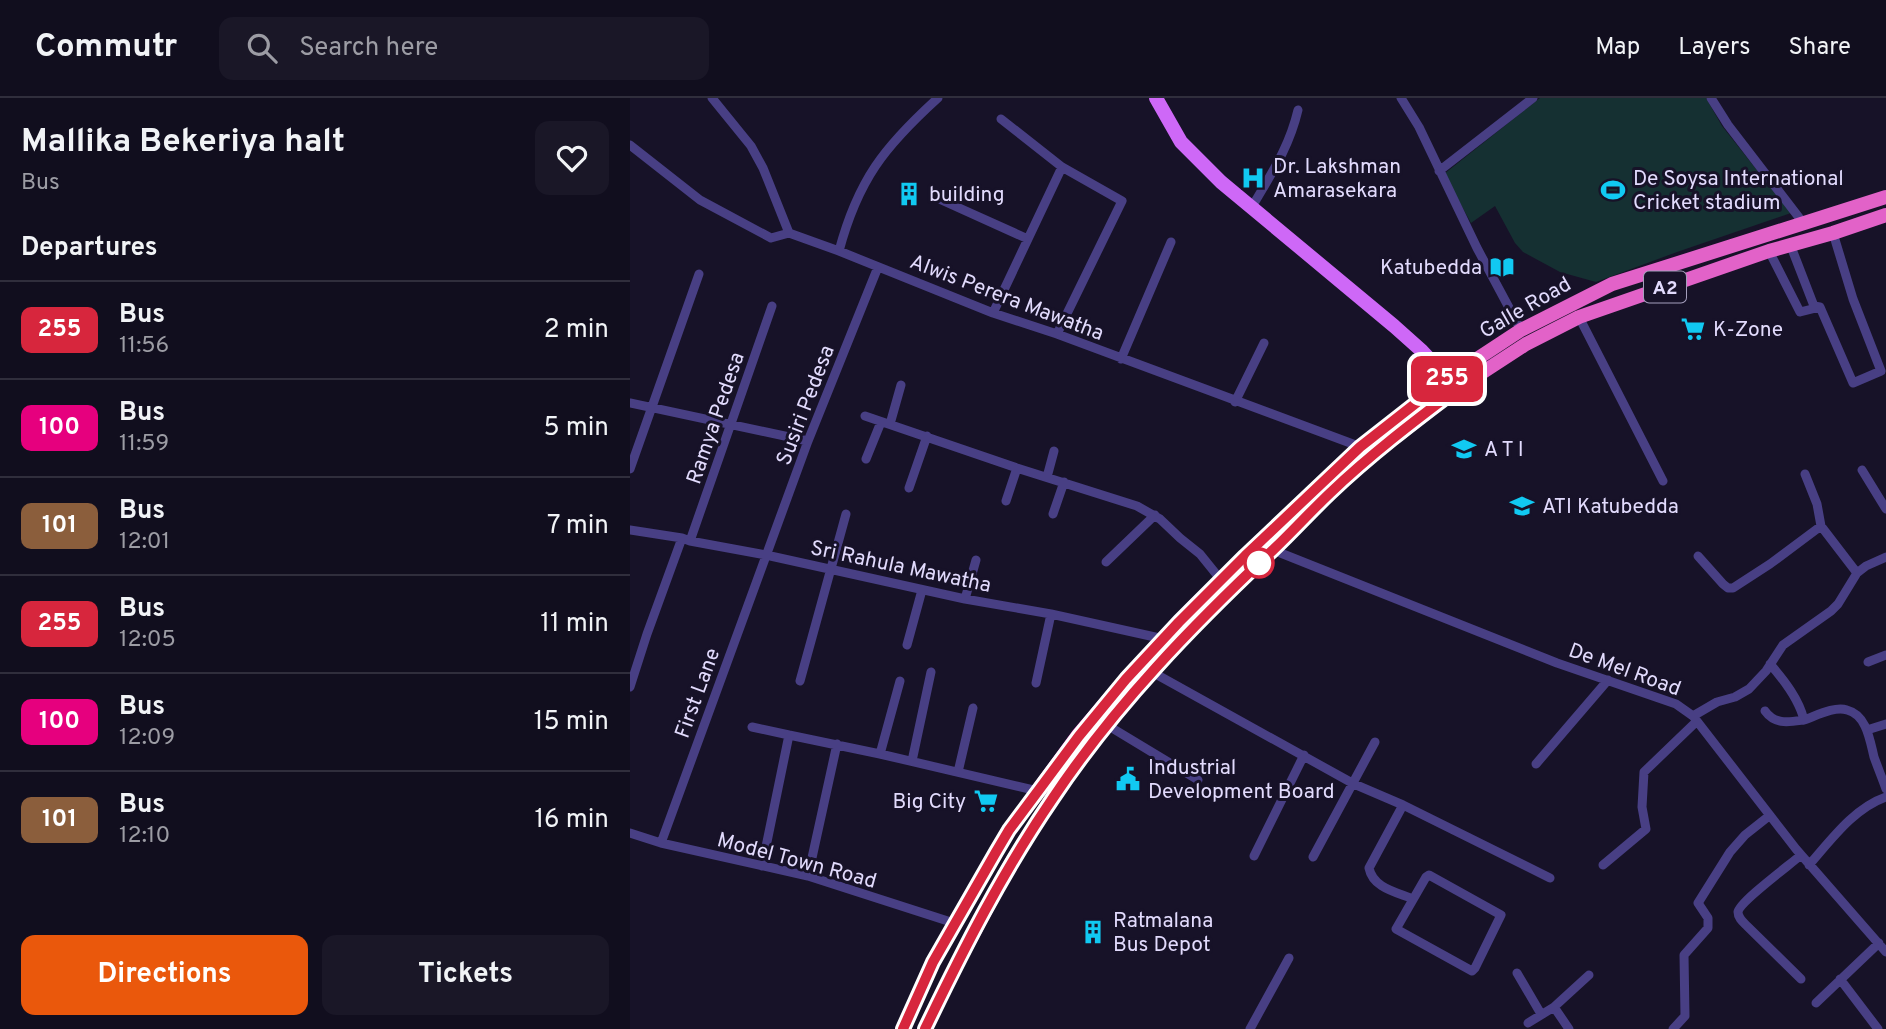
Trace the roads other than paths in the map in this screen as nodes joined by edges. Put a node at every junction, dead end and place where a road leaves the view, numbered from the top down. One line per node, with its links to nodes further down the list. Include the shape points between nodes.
1 (712, 98): 17 (street, via 764,168)
2 (938, 98): 23 (street, via 879,158 855,202)
3 (1156, 98): 14 (main road, via 1181,142)
4 (1401, 98): 11 (street)
5 (1533, 98): 11 (street)
6 (1711, 98): 16 (street)
7 (1298, 110): 14 (street, via 1293,134)
8 (1002, 119): 10 (street)
9 (630, 145): 17 (street, Alwis Perera Mawatha, via 700,201 771,238)
10 (1062, 167): 20 (street); 31 (street, via 1122,201)
11 (1439, 171): 30 (street)
12 (1886, 197): 16 (highway, Galle Road / A2)
13 (937, 198): 20 (street)
14 (1252, 207): 34 (main road, via 1394,326)
15 (1886, 215): 19 (highway, Galle Road / A2)
16 (1804, 224): 18 (highway, Galle Road / A2)
17 (789, 233): 23 (street, Alwis Perera Mawatha)
18 (1774, 233): 22 (highway); 30 (highway, Galle Road / A2, via 1612,284)
19 (1833, 233): 22 (highway, Galle Road / A2); 27 (street, via 1881,371 1853,383)
20 (1028, 239): 28 (street)
21 (1171, 242): 33 (street)
22 (1779, 248): 27 (street, via 1814,306); 27 (street, via 1800,312); 29 (highway, Galle Road / A2)
23 (839, 251): 24 (street, Alwis Perera Mawatha)
24 (878, 267): 28 (street, Alwis Perera Mawatha); 43 (street, Susiri Pedesa)
25 (699, 275): 38 (street)
26 (772, 306): 41 (street, Ramya Pedesa)
27 (1820, 306)
28 (993, 313): 31 (street, Alwis Perera Mawatha)
29 (1578, 317): 34 (highway, Galle Road / A2); 52 (street)
30 (1521, 330): 34 (highway, Galle Road / A2)
31 (1056, 334): 33 (street, Alwis Perera Mawatha)
32 (1264, 343): 36 (street)
33 (1121, 359): 36 (street, Alwis Perera Mawatha)
34 (1453, 384): 44 (highway, Galle Road / A2); 63 (highway, A2)
35 (901, 385): 40 (street)
36 (1235, 401): 44 (street, Alwis Perera Mawatha)
37 (630, 403): 38 (street)
38 (652, 407): 41 (street); 48 (street)
39 (865, 416): 40 (street)
40 (886, 423): 42 (street); 46 (street)
41 (731, 425): 43 (street); 62 (street, Ramya Pedesa)
42 (927, 436): 47 (street); 54 (street)
43 (808, 441): 64 (street, Susiri Pedesa)
44 (1360, 447): 63 (highway, Galle Road / A2)
45 (1054, 451): 51 (street)
46 (866, 459)
47 (1017, 468): 51 (street); 55 (street)
48 (630, 469)
49 (1862, 470): 56 (street)
50 (1805, 474): 60 (street)
51 (1047, 477): 53 (street)
52 (1663, 481)
53 (1064, 482): 58 (street); 59 (street)
54 (909, 488)
55 (1006, 502)
56 (1886, 509)
57 (846, 514): 69 (street)
58 (1053, 514)
59 (1155, 515): 68 (street); 71 (street, via 1200,554)
60 (1821, 526): 65 (street, via 1733,588 1723,584); 70 (street)
61 (630, 530): 62 (street, Sri Rahula Mawatha)
62 (686, 539): 64 (street, Sri Rahula Mawatha); 86 (street, Ramya Pedesa, via 646,634)
63 (1269, 544): 71 (highway, Galle Road / A2); 81 (highway, A2); 82 (street, De Mel Road)
64 (766, 555): 69 (street, Sri Rahula Mawatha); 112 (street, First Lane)
65 (1698, 556)
66 (1886, 557): 70 (street)
67 (976, 560): 73 (street)
68 (1106, 562)
69 (831, 570): 72 (street, Sri Rahula Mawatha); 83 (street)
70 (1857, 573): 79 (street, via 1838,604 1783,645)
71 (1221, 580): 75 (highway, Galle Road / A2)
72 (922, 590): 73 (street, Sri Rahula Mawatha); 76 (street)
73 (965, 599): 74 (street, Sri Rahula Mawatha)
74 (1051, 614): 75 (street, Sri Rahula Mawatha); 85 (street)
75 (1164, 639): 106 (highway, Galle Road / A2, via 1126,679)
76 (907, 645)
77 (1886, 655): 78 (street)
78 (1868, 662)
79 (1770, 664): 89 (street, via 1749,689 1717,702); 90 (street, via 1796,699)
80 (931, 672): 100 (street)
81 (1152, 672): 92 (highway, A2); 99 (street)
82 (1608, 680): 89 (street, De Mel Road, via 1676,704); 101 (street)
83 (800, 681)
84 (901, 681): 98 (street)
85 (1036, 682)
86 (630, 687)
87 (973, 708): 102 (street)
88 (1765, 711): 90 (street, via 1770,719 1783,722)
89 (1695, 719): 110 (street, De Mel Road); 117 (street, via 1644,772 1646,829)
90 (1804, 720): 94 (street, via 1846,710)
91 (1886, 724): 94 (street)
92 (1107, 725): 103 (street); 107 (highway, A2)
93 (752, 727): 95 (street)
94 (1867, 730): 105 (street)
95 (789, 735): 97 (street); 118 (street)
96 (1375, 742): 104 (street)
97 (837, 744): 98 (street); 119 (street)
98 (880, 754): 100 (street)
99 (1304, 755): 104 (street); 114 (street)
100 (912, 761): 102 (street)
101 (1536, 764)
102 (958, 772): 106 (street)
103 (1198, 780)
104 (1354, 783): 109 (street); 115 (street)
105 (1886, 789)
106 (1038, 790): 107 (street); 122 (highway, A2)
107 (1053, 797): 135 (highway, A2, via 1011,863)
108 (1886, 797): 116 (street, via 1862,810)
109 (1403, 805): 120 (street); 121 (street, via 1369,868 1376,883)
110 (1769, 816): 113 (street, De Mel Road); 134 (street, via 1730,852 1699,903 1709,928 1684,955 1685,1016)
111 (630, 833): 112 (street, Model Town Road)
112 (660, 843): 118 (street, Model Town Road)
113 (1801, 855): 116 (street, De Mel Road); 127 (street, via 1751,896 1738,913)
114 (1254, 856)
115 (1313, 857)
116 (1809, 864): 123 (street, De Mel Road)
117 (1603, 865)
118 (762, 866): 119 (street, Model Town Road)
119 (808, 876): 122 (street, Model Town Road)
120 (1550, 878)
121 (1413, 899): 121 (street, via 1396,929 1472,971 1500,913 1429,876)
122 (954, 923): 133 (highway, A2)
123 (1883, 948): 128 (street)
124 (1289, 958): 136 (street)
125 (1517, 973): 131 (street)
126 (1589, 975): 130 (street)
127 (1801, 979)
128 (1840, 979): 129 (street); 138 (street)
129 (1816, 1003)
130 (1554, 1007): 131 (street); 137 (street)
131 (1541, 1014): 132 (street)
132 (1528, 1023)
133 (908, 1027)
134 (1676, 1028)
135 (925, 1029)
136 (1250, 1029)
137 (1569, 1029)
138 (1878, 1029)

